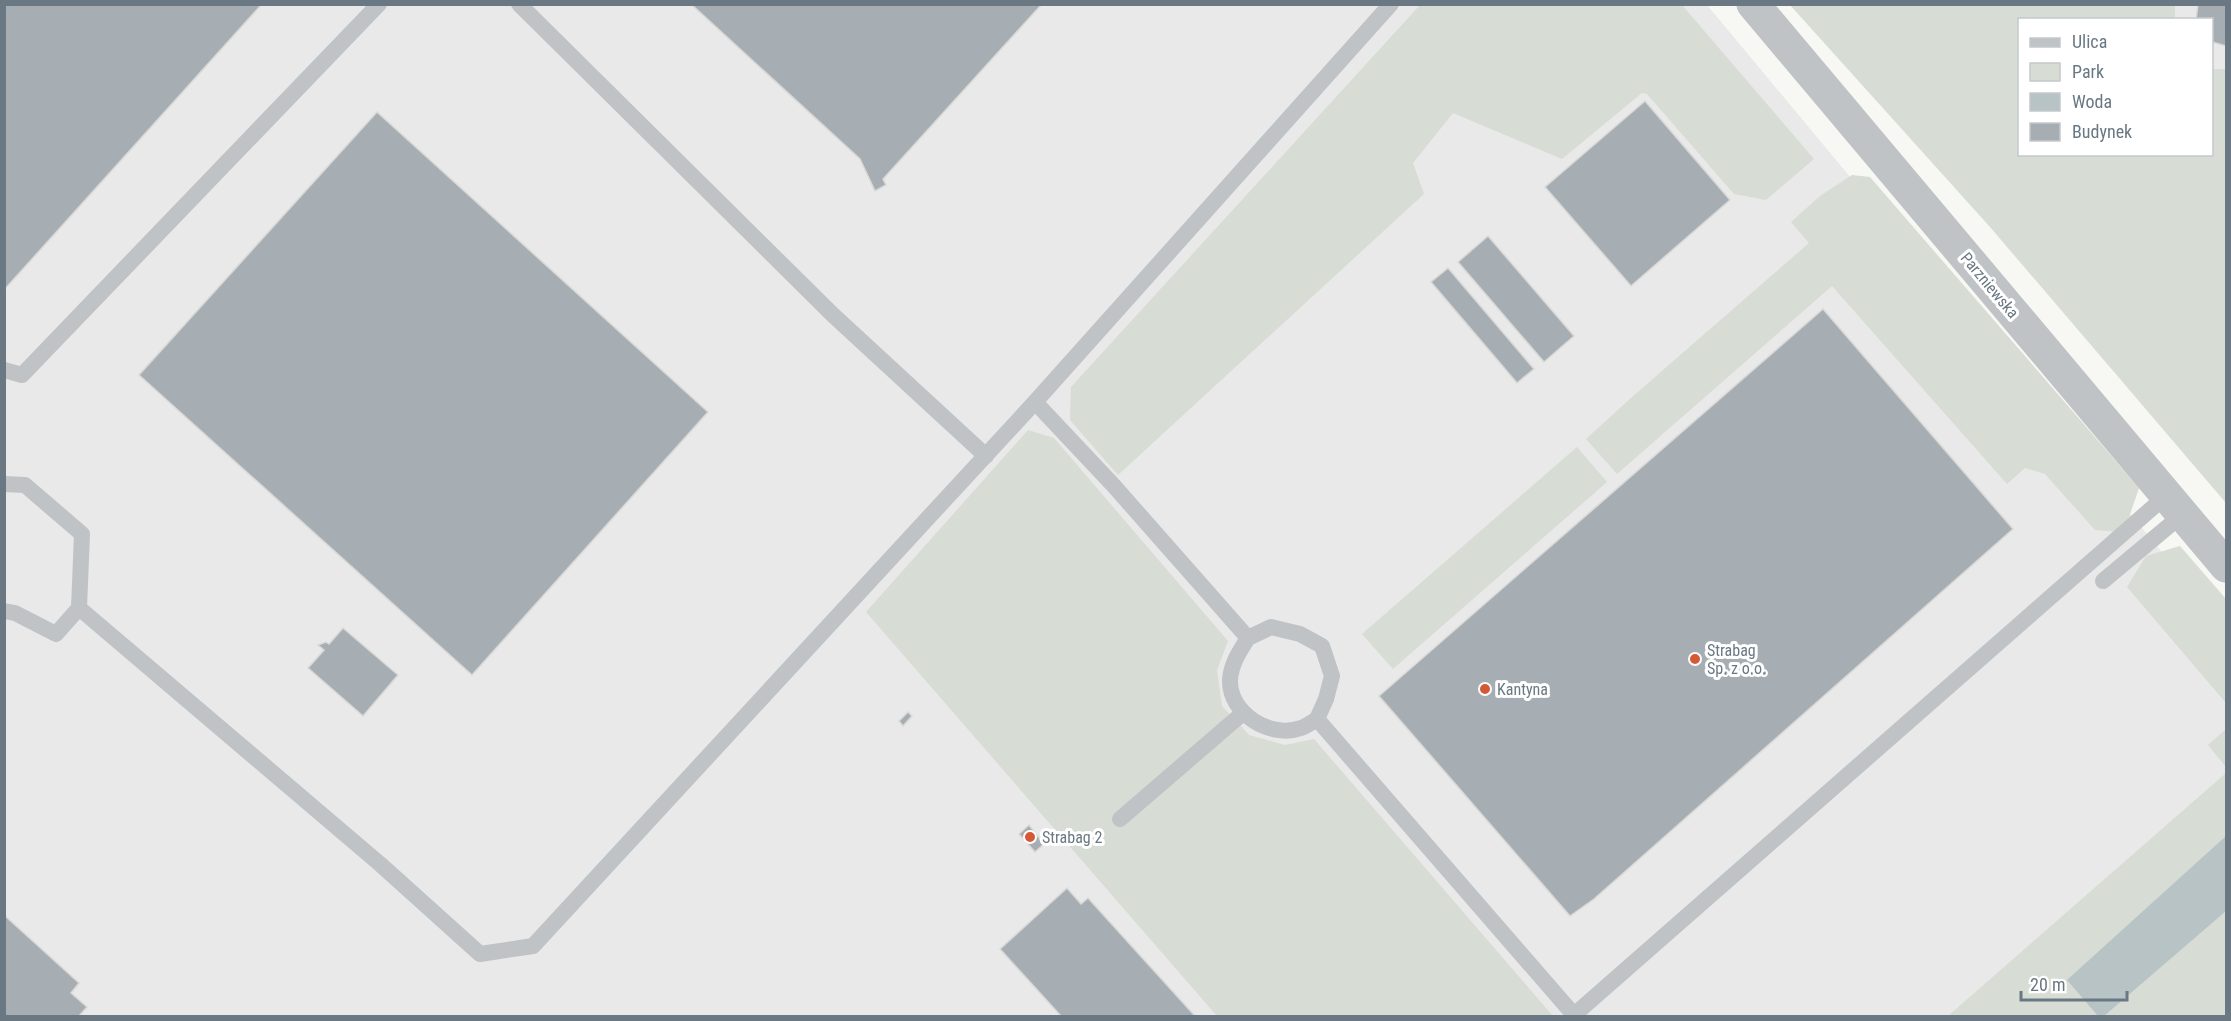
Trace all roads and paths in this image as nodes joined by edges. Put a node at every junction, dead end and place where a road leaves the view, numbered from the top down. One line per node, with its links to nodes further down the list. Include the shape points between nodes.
1 (379, 4): 5 (lane, via 22,375)
2 (519, 4): 7 (lane, via 833,315)
3 (1391, 4): 6 (lane)
4 (1753, 4): 9 (street, Parzniewska)
5 (4, 370)
6 (1035, 402): 7 (lane); 14 (lane)
7 (986, 456): 12 (lane, via 533,946 480,954 381,864)
8 (4, 484): 12 (lane, via 25,485 82,534)
9 (2175, 504): 10 (street, Parzniewska); 11 (lane); 16 (lane, via 1574,1015)
10 (2226, 566)
11 (2103, 581)
12 (79, 608): 13 (lane, via 56,634)
13 (4, 611)
14 (1248, 638): 15 (lane, via 1234,658 1230,682); 16 (lane, via 1271,627 1300,634 1322,646 1332,676)
15 (1243, 713): 16 (lane, via 1256,723 1279,730 1300,729); 17 (lane)
16 (1317, 720)
17 (1120, 819)

